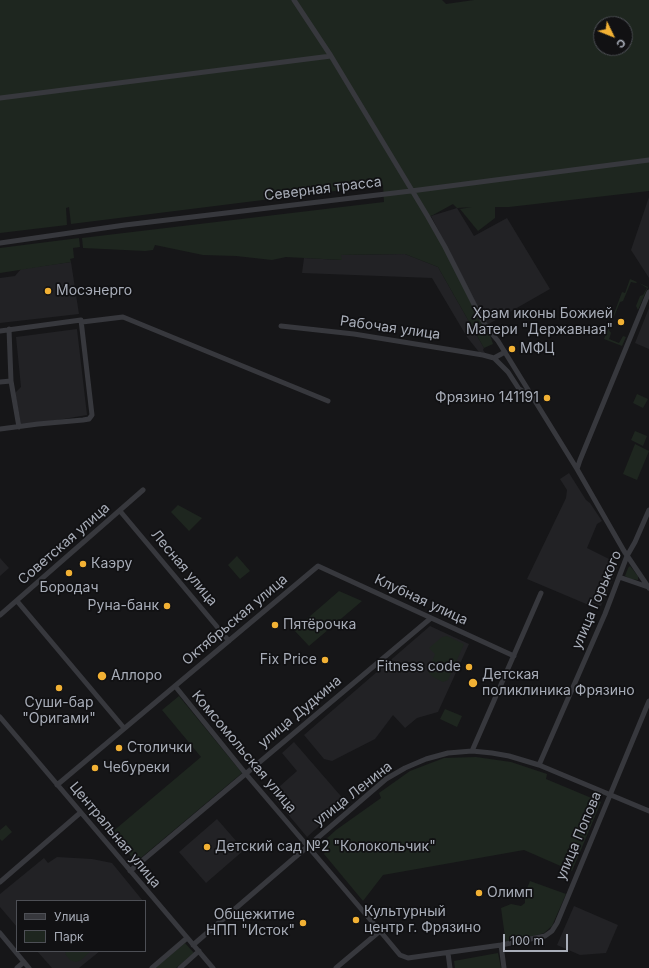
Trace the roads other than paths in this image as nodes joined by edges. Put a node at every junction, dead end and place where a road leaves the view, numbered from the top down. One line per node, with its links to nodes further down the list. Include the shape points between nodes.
1 (294, 0): 2 (street)
2 (331, 56): 3 (street); 5 (street)
3 (0, 98)
4 (649, 160): 5 (street, Северная трасса)
5 (411, 191): 6 (street, Северная трасса, via 124,225); 12 (street, via 445,247 481,318)
6 (0, 243)
7 (649, 292): 20 (street)
8 (82, 322): 11 (street, via 81,320); 17 (street, via 123,317); 18 (street, via 92,414 89,419)
9 (281, 326): 13 (street, Рабочая улица, via 354,334)
10 (0, 330): 11 (street)
11 (9, 330): 14 (street)
12 (504, 352): 13 (street); 16 (street)
13 (494, 358): 16 (street, via 508,372 519,389)
14 (11, 381): 15 (street); 18 (street)
15 (0, 382)
16 (530, 395): 20 (street)
17 (328, 401)
18 (19, 427): 19 (street)
19 (0, 429)
20 (577, 469): 24 (street)
21 (143, 490): 23 (street, Советская улица)
22 (649, 510): 24 (street, улица Горького)
23 (120, 511): 29 (street, Советская улица); 32 (street, Лесная улица)
24 (627, 556): 26 (street, улица Горького); 27 (street)
25 (318, 566): 31 (street, Клубная улица); 32 (street, Октябрьская улица)
26 (619, 577): 27 (street); 39 (street, улица Горького)
27 (649, 588)
28 (542, 593): 33 (street)
29 (17, 601): 30 (street, Советская улица); 37 (street)
30 (0, 615)
31 (431, 618): 33 (street, Клубная улица); 40 (street, улица Дудкина)
32 (229, 641): 34 (street, Октябрьская улица)
33 (514, 656): 38 (street)
34 (175, 686): 37 (street, Октябрьская улица); 40 (street, Комсомольская улица)
35 (649, 701): 42 (street, улица Попова)
36 (0, 717): 41 (street, Центральная улица)
37 (124, 728): 41 (street, Октябрьская улица)
38 (472, 751): 39 (street, улица Ленина, via 502,755); 45 (street, улица Ленина, via 448,753 405,768 386,779)
39 (539, 765): 42 (street, улица Ленина)
40 (246, 774): 45 (street, Комсомольская улица); 46 (street, улица Дудкина)
41 (57, 784): 44 (street, Центральная улица)
42 (610, 794): 43 (street, улица Ленина); 52 (street, улица Попова, via 552,931 545,936)
43 (649, 811)
44 (80, 813): 46 (street, Центральная улица); 47 (street)
45 (307, 846): 48 (street, Комсомольская улица); 51 (street, улица Ленина)
46 (130, 871): 50 (street, Центральная улица)
47 (0, 882)
48 (380, 931): 54 (street, Комсомольская улица, via 400,955 408,958); 61 (street)
49 (0, 934): 55 (street)
50 (187, 938): 51 (street, Центральная улица); 58 (street)
51 (193, 945): 53 (street, Центральная улица)
52 (501, 945): 54 (street, Комсомольская улица); 63 (street)
53 (199, 951): 59 (street); 60 (street, Центральная улица)
54 (448, 952): 62 (street)
55 (24, 962): 56 (street); 57 (street)
56 (16, 968)
57 (30, 968)
58 (152, 968)
59 (180, 968)
60 (213, 968)
61 (336, 968)
62 (450, 968)
63 (504, 968)

